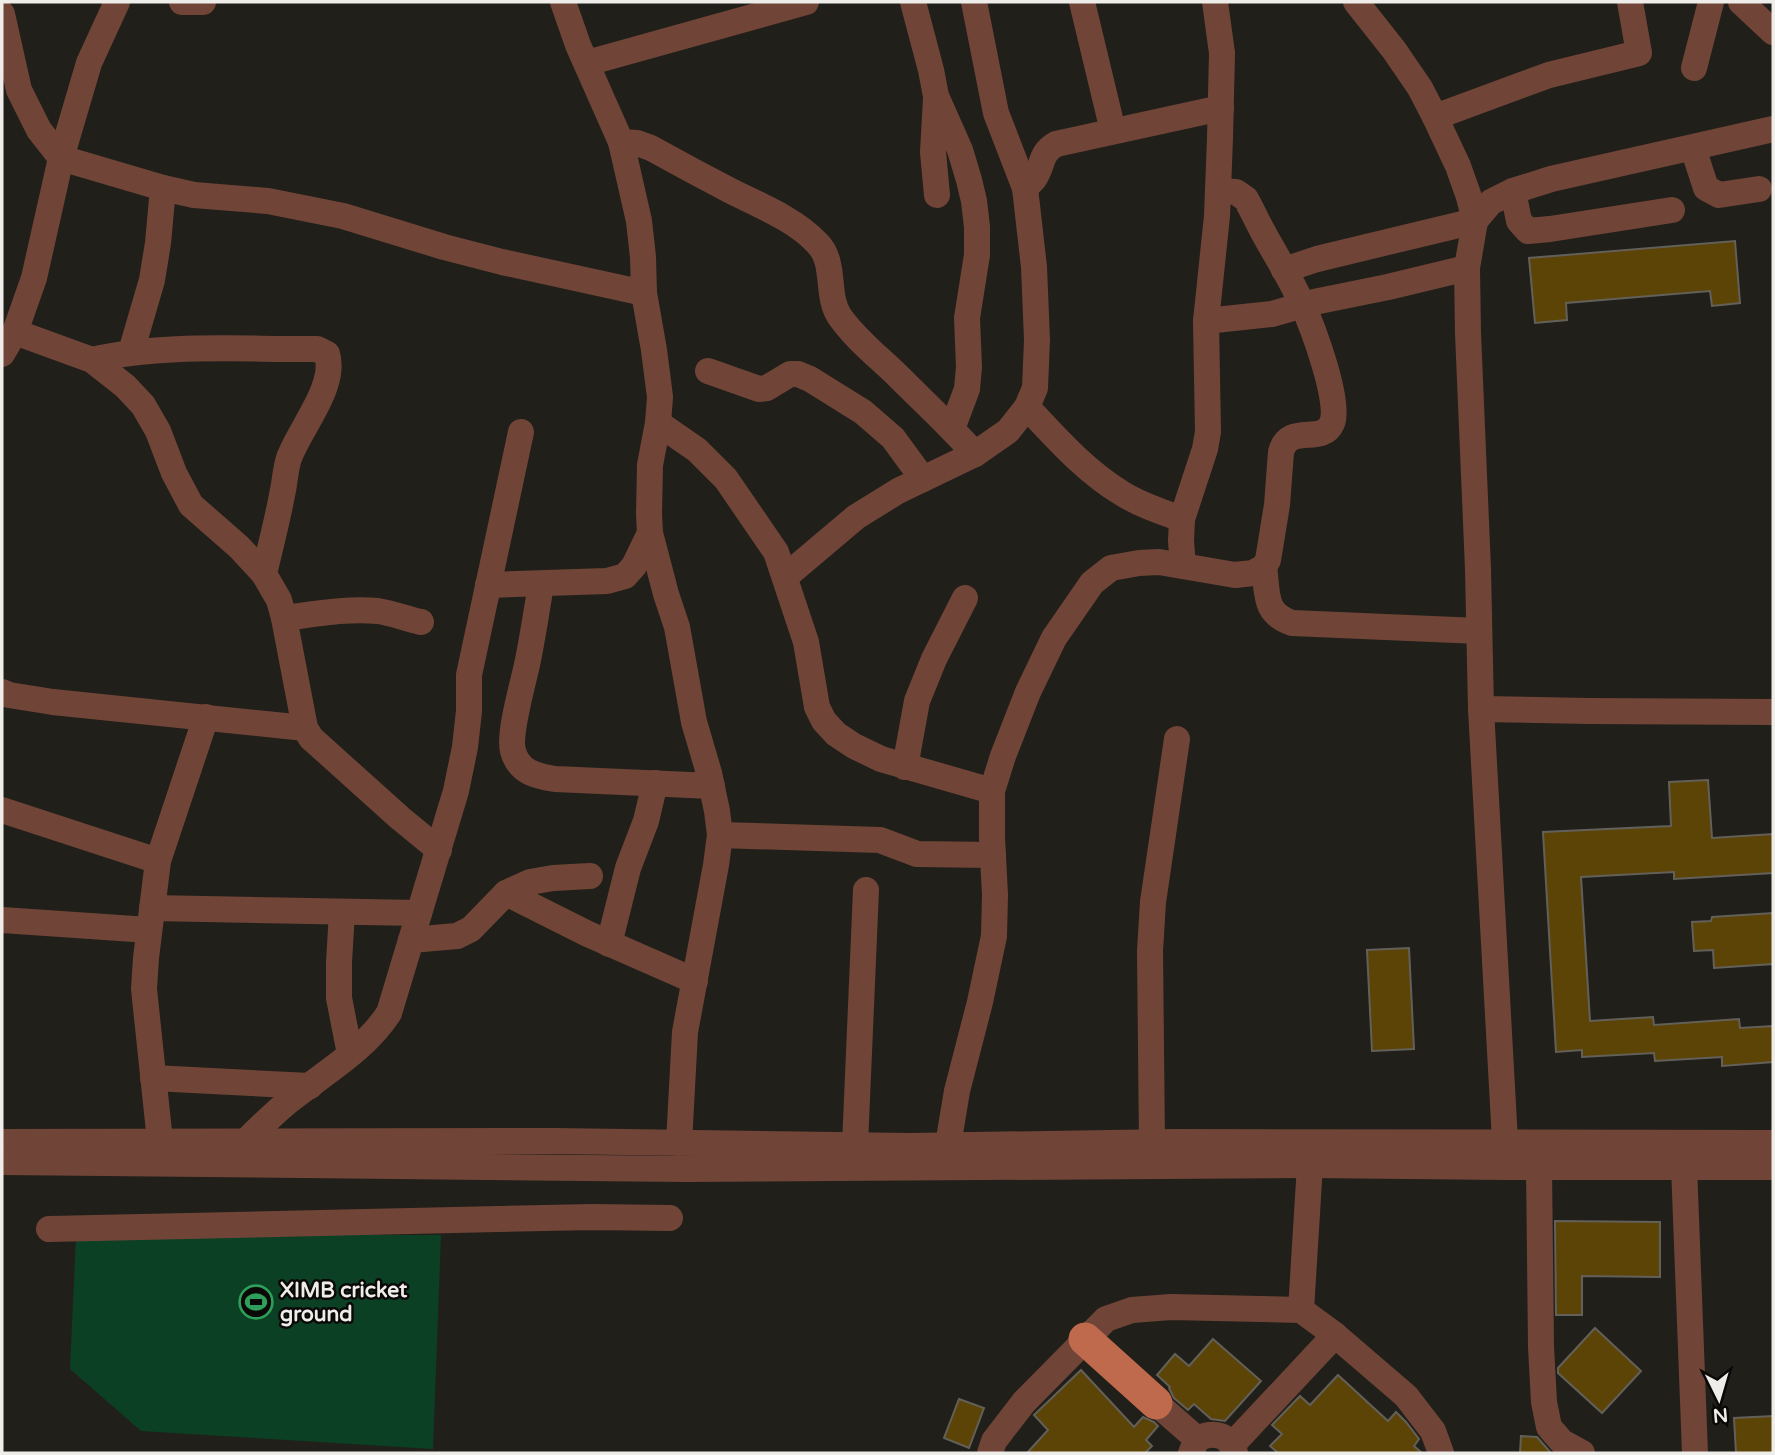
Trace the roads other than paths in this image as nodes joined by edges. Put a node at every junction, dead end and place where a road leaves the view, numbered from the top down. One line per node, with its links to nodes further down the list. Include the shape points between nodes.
1 (117, 2): 25 (street, via 89,63)
2 (182, 2): 3 (street)
3 (203, 2)
4 (563, 2): 16 (street)
5 (806, 2): 16 (street)
6 (913, 2): 18 (street)
7 (974, 2): 27 (street, via 996,113)
8 (1082, 2): 22 (street)
9 (1215, 2): 19 (street, via 1222,52)
10 (1356, 2): 20 (street, via 1394,50)
11 (1630, 2): 20 (street, via 1639,53 1549,75)
12 (1712, 2): 17 (street)
13 (1741, 2): 15 (street)
14 (2, 14): 25 (street, via 19,90)
15 (1773, 32)
16 (587, 63): 23 (street)
17 (1694, 68)
18 (936, 96): 31 (street, via 933,152); 45 (street, via 963,160 977,227 967,318 967,389)
19 (1221, 108): 22 (street); 29 (street)
20 (1435, 117): 33 (street, via 1458,166)
21 (1773, 129): 24 (street)
22 (1113, 131): 27 (street, via 1048,148)
23 (621, 142): 36 (street, via 639,221); 45 (street, via 651,148 803,230 828,260 839,316)
24 (1693, 148): 28 (street, via 1706,188 1719,195); 30 (street)
25 (61, 158): 26 (street); 39 (street, via 34,278)
26 (163, 188): 36 (street, via 343,216 444,247); 40 (street, via 152,281)
27 (1025, 188): 43 (street, via 1037,340 1035,388)
28 (1759, 189)
29 (1218, 191): 35 (street, via 1236,192 1246,199); 38 (street)
30 (1513, 191): 32 (street, via 1519,221 1528,231); 33 (street, via 1491,202)
31 (937, 195)
32 (1672, 210)
33 (1475, 221): 34 (street); 35 (street)
34 (1467, 268): 37 (street); 60 (street)
35 (1284, 270): 37 (street)
36 (644, 293): 44 (street, via 660,397)
37 (1303, 305): 38 (street, via 1272,314); 52 (street, via 1332,392 1334,412 1327,430 1294,436 1282,445 1277,505)
38 (1206, 321): 49 (street, via 1208,432)
39 (8, 343): 41 (street)
40 (131, 352): 41 (street); 53 (street, via 317,349 327,354 330,363 323,392 288,461)
41 (92, 360): 53 (street, via 143,405 191,505)
42 (708, 372): 48 (street, via 759,390 790,374 810,379 863,411 893,438)
43 (1027, 407): 47 (street, via 1008,430); 49 (street, via 1068,451 1124,495)
44 (658, 423): 50 (street, via 650,465); 54 (street, via 697,450 726,479 776,552)
45 (953, 429): 47 (street)
46 (521, 432): 56 (street)
47 (975, 454): 48 (street)
48 (923, 479): 54 (street, via 856,517)
49 (1182, 519): 51 (street)
50 (650, 533): 55 (street, via 625,576); 69 (street, via 677,627 694,722)
51 (1183, 566): 52 (street, via 1235,575); 70 (street, via 1159,562 1111,568 1091,583 1054,638 1018,717)
52 (1264, 567): 60 (street, via 1273,613 1292,623)
53 (264, 574): 58 (street)
54 (785, 577): 67 (street, via 824,721 854,746)
55 (541, 584): 56 (street); 68 (street, via 513,753 534,776)
56 (488, 585): 73 (street, via 469,674 465,747)
57 (965, 598): 67 (street, via 917,701)
58 (284, 618): 59 (street, via 366,610); 65 (street)
59 (421, 622)
60 (1479, 631): 62 (street)
61 (2, 692): 64 (street)
62 (1481, 709): 63 (street); 98 (street)
63 (1773, 712)
64 (206, 718): 65 (street); 75 (street)
65 (305, 728): 73 (street, via 352,776)
66 (1177, 739): 93 (street, via 1150,950)
67 (905, 766): 70 (street)
68 (655, 783): 69 (street); 84 (street)
69 (712, 786): 72 (street)
70 (992, 791): 74 (street)
71 (2, 810): 75 (street)
72 (719, 835): 74 (street, via 880,840 917,854); 85 (street)
73 (439, 850): 80 (street)
74 (993, 855): 96 (street, via 994,936)
75 (158, 861): 81 (street)
76 (590, 876): 78 (street, via 530,882)
77 (866, 890): 95 (street)
78 (506, 893): 83 (street, via 471,929 457,936); 84 (street)
79 (342, 912): 80 (street); 81 (street); 86 (street, via 339,998)
80 (419, 913): 83 (street)
81 (151, 919): 82 (street); 87 (street, via 144,989)
82 (2, 920)
83 (411, 940): 86 (street, via 389,1013 379,1029)
84 (609, 944): 85 (street)
85 (695, 981): 92 (street, via 685,1032)
86 (350, 1054): 88 (street)
87 (153, 1078): 88 (street); 89 (street)
88 (310, 1086): 91 (street)
89 (160, 1141): 90 (street); 91 (street)
90 (2, 1142)
91 (245, 1142): 92 (street)
92 (679, 1143): 95 (street)
93 (1152, 1143): 96 (street); 97 (street)
94 (1773, 1143): 98 (street)
95 (855, 1145): 96 (street)
96 (948, 1145)
97 (1310, 1154): 98 (street); 99 (street, via 685,1169); 105 (street)
98 (1506, 1155): 101 (street)
99 (2, 1162)
100 (1684, 1166): 101 (street); 102 (street); 114 (street)
101 (1539, 1167): 113 (street, via 1544,1402 1549,1427 1562,1442)
102 (1773, 1167)
103 (670, 1218): 104 (street)
104 (49, 1229)
105 (1301, 1310): 106 (street); 107 (street, via 1132,1310 1106,1319)
106 (1335, 1335): 110 (street); 112 (street, via 1406,1396 1433,1431)
107 (1085, 1339): 108 (main road); 111 (street, via 1024,1402)
108 (1156, 1403): 109 (street)
109 (1194, 1446): 110 (street, via 1213,1434)
110 (1233, 1449)
111 (990, 1453)
112 (1441, 1453)
113 (1582, 1453)
114 (1695, 1453)

